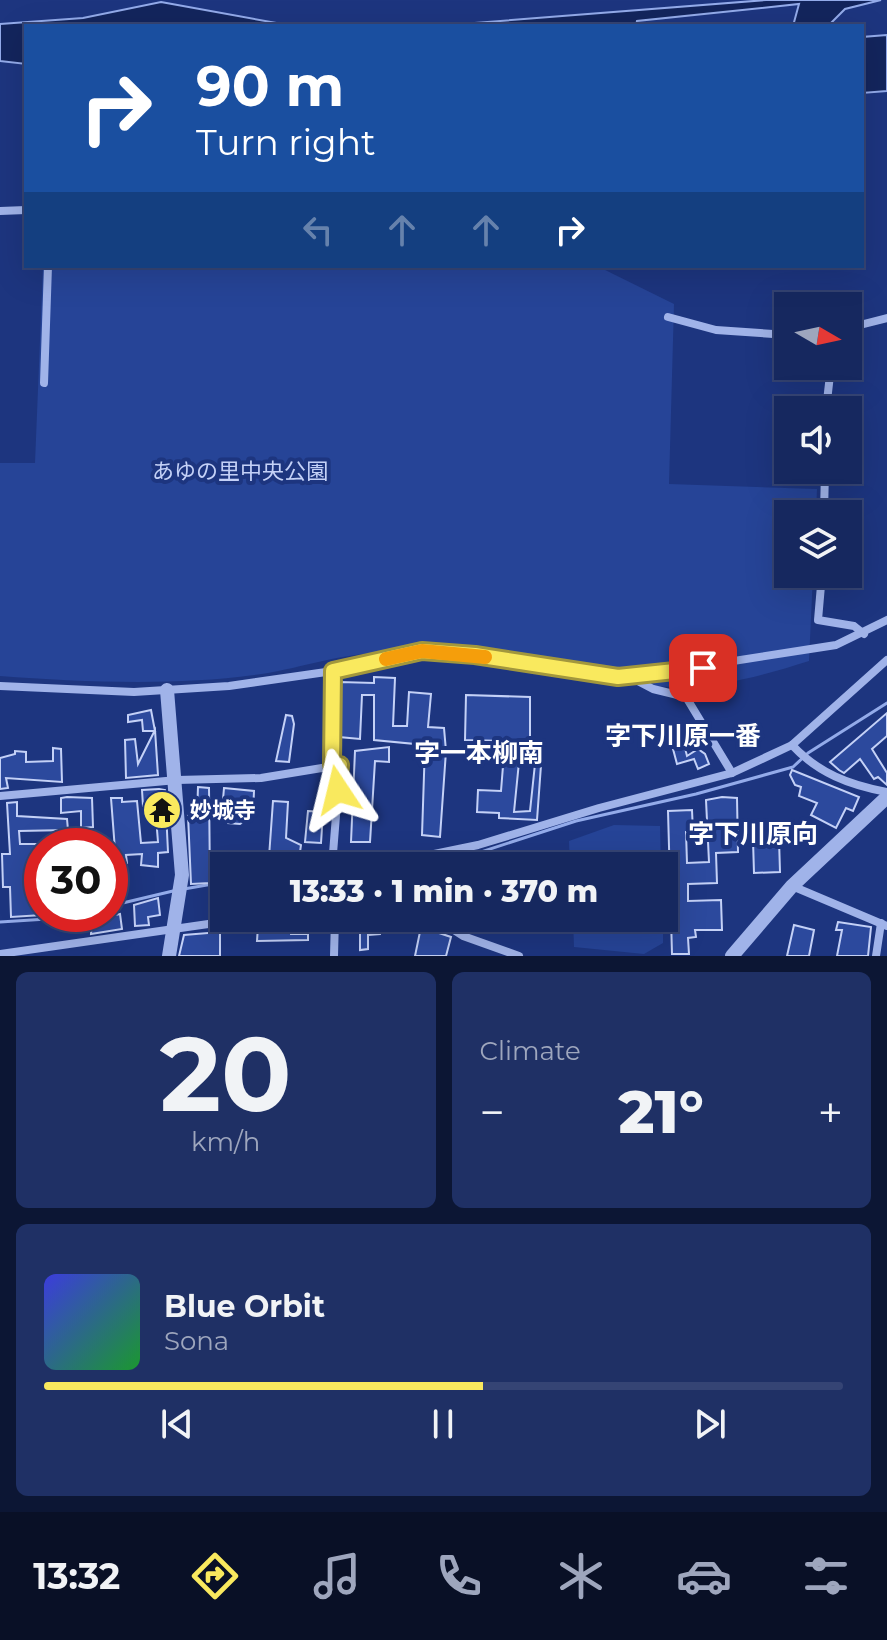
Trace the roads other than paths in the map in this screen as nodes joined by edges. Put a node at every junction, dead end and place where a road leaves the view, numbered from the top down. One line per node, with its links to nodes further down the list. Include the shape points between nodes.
1 (24, 210): 2 (street)
2 (0, 211)
3 (48, 268): 8 (street)
4 (668, 317): 7 (street, via 716,330)
5 (887, 318): 6 (street)
6 (862, 325)
7 (774, 334)
8 (44, 383)
9 (821, 588): 11 (street, via 818,620 854,626)
10 (887, 620): 11 (street)
11 (864, 634): 14 (street, via 836,645)
12 (887, 660): 17 (street)
13 (333, 671): 14 (street, via 422,651 446,651); 16 (street); 18 (street)
14 (631, 677): 19 (street, via 686,697)
15 (0, 686): 16 (street)
16 (167, 690): 20 (street)
17 (792, 745): 19 (street); 21 (street, via 828,775)
18 (332, 765): 20 (street, via 261,778); 23 (street, via 340,765)
19 (732, 773): 24 (street)
20 (177, 780): 22 (street); 28 (street, via 182,875)
21 (887, 795): 25 (street)
22 (0, 796)
23 (333, 852)
24 (444, 852)
25 (792, 886): 27 (street); 35 (street)
26 (210, 924): 28 (street)
27 (884, 925): 36 (street)
28 (173, 930): 31 (street); 32 (street)
29 (335, 932): 33 (street)
30 (457, 932): 34 (street)
31 (0, 954)
32 (169, 956)
33 (334, 956)
34 (519, 956)
35 (732, 956)
36 (876, 956)

